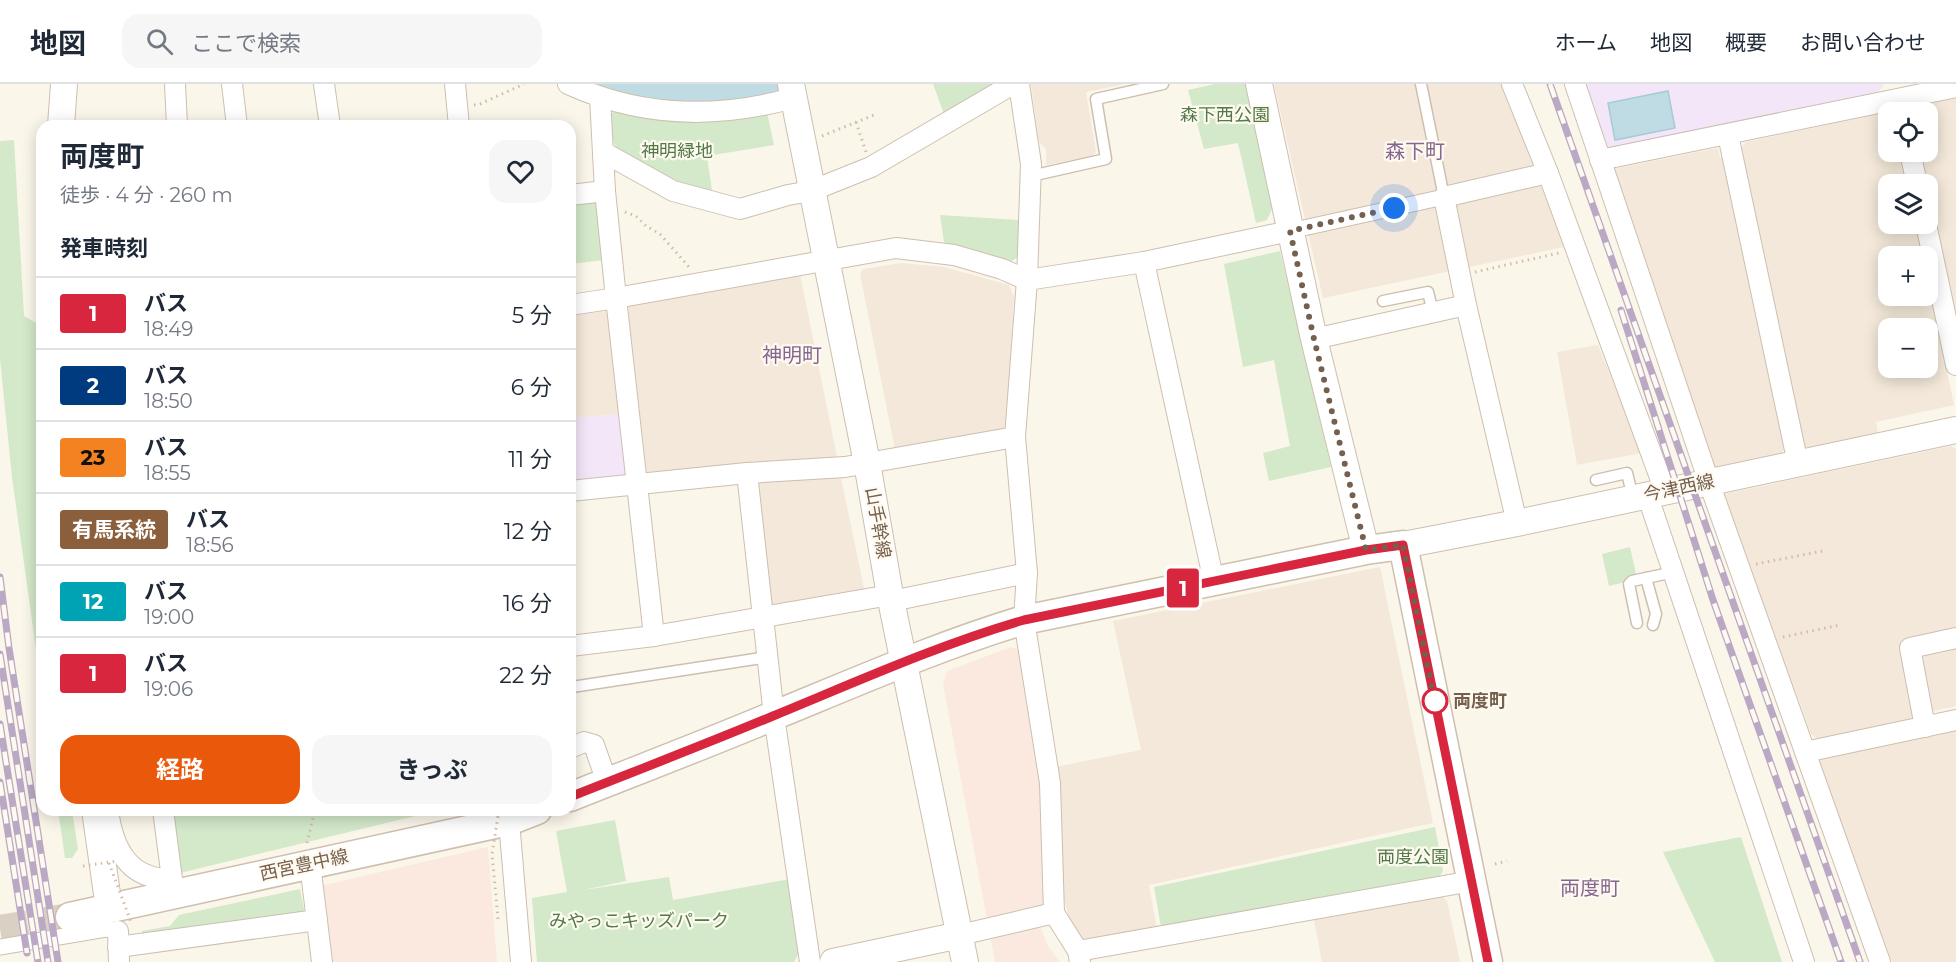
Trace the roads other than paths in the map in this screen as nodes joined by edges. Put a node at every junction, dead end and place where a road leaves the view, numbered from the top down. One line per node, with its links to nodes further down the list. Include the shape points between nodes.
1 (64, 84): 19 (street)
2 (175, 84): 20 (street)
3 (232, 84): 21 (street)
4 (324, 84): 22 (street)
5 (455, 84): 18 (street)
6 (568, 84): 16 (street)
7 (1013, 84): 28 (street, via 871,167)
8 (1019, 84): 27 (street)
9 (1163, 84): 27 (lane, via 1096,99 1106,159)
10 (1259, 84): 32 (street)
11 (1421, 84): 30 (lane)
12 (1512, 84): 26 (street)
13 (1575, 84): 25 (street)
14 (1956, 87): 17 (street)
15 (792, 91): 16 (street, via 769,105 692,113); 28 (street, 山手幹線)
16 (600, 97): 24 (street)
17 (1899, 99): 23 (street)
18 (458, 117)
19 (61, 120)
20 (177, 120)
21 (236, 120)
22 (329, 120)
23 (1728, 135): 25 (street); 47 (street)
24 (604, 153): 28 (street, via 673,191 740,209); 31 (street)
25 (1600, 160): 50 (street)
26 (1548, 173): 30 (street); 53 (street, via 1576,249)
27 (1031, 176): 36 (street)
28 (811, 191): 34 (street, 山手幹線)
29 (576, 196): 31 (street)
30 (1444, 197): 32 (street); 40 (street)
31 (606, 198): 37 (street)
32 (1290, 231): 35 (street); 42 (street)
33 (1928, 234): 43 (street)
34 (826, 261): 36 (street, via 896,248 954,255); 37 (street); 46 (street, 山手幹線)
35 (1144, 262): 36 (street); 60 (street)
36 (1027, 280): 45 (street)
37 (616, 298): 39 (street); 51 (street)
38 (1383, 301): 41 (lane, via 1428,292)
39 (576, 304)
40 (1466, 305): 41 (street); 54 (street)
41 (1433, 313): 42 (street)
42 (1314, 339): 56 (street)
43 (1956, 365)
44 (1956, 430): 47 (street, 今津西線)
45 (1015, 437): 46 (street); 58 (street)
46 (867, 463): 48 (street); 61 (street, 山手幹線)
47 (1798, 464): 50 (street, 今津西線)
48 (747, 473): 51 (street); 62 (street)
49 (1596, 480): 53 (lane, via 1627,473)
50 (1709, 482): 53 (street, 今津西線); 76 (street)
51 (638, 486): 52 (street); 66 (street)
52 (576, 491)
53 (1648, 494): 54 (street, 今津西線); 57 (street)
54 (1517, 523): 55 (street, 今津西線)
55 (1403, 545): 56 (main road); 85 (main road)
56 (1366, 550): 60 (main road)
57 (1674, 572): 59 (lane); 99 (street)
58 (1028, 573): 61 (street); 63 (street)
59 (1646, 578): 64 (lane, via 1629,584); 65 (lane, via 1656,614)
60 (1214, 582): 63 (main road)
61 (891, 598): 62 (street); 70 (street, 山手幹線)
62 (764, 617): 66 (street); 69 (street)
63 (1024, 620): 70 (main road); 86 (street, via 1050,783)
64 (1637, 623)
65 (1653, 626)
66 (654, 636): 68 (street)
67 (1956, 638): 74 (street, via 1910,648)
68 (576, 645)
69 (768, 657): 71 (lane); 72 (street)
70 (904, 663): 72 (main road); 90 (street, 山手幹線)
71 (576, 686)
72 (774, 716): 77 (main road); 95 (street)
73 (1956, 720): 74 (street)
74 (1925, 727): 76 (street)
75 (576, 745): 77 (street, via 584,742 594,745)
76 (1805, 752): 100 (street)
77 (607, 782): 78 (main road)
78 (576, 795)
79 (96, 816): 89 (street)
80 (109, 816): 81 (street, via 115,841 132,866 156,879 172,879)
81 (164, 816)
82 (497, 816): 84 (main road, 西宮豊中線)
83 (506, 816): 94 (street)
84 (308, 856): 88 (street); 89 (main road, 西宮豊中線)
85 (1472, 881): 92 (street); 98 (main road)
86 (1054, 914): 90 (street); 92 (street)
87 (70, 917): 89 (main road, 西宮豊中線)
88 (317, 920): 89 (street); 93 (street)
89 (119, 934): 91 (street, via 106,929)
90 (960, 934): 96 (street); 97 (street, 山手幹線)
91 (0, 947)
92 (1079, 957)
93 (322, 962)
94 (521, 962)
95 (810, 962)
96 (833, 962)
97 (965, 962)
98 (1488, 962)
99 (1804, 962)
100 (1880, 962)

